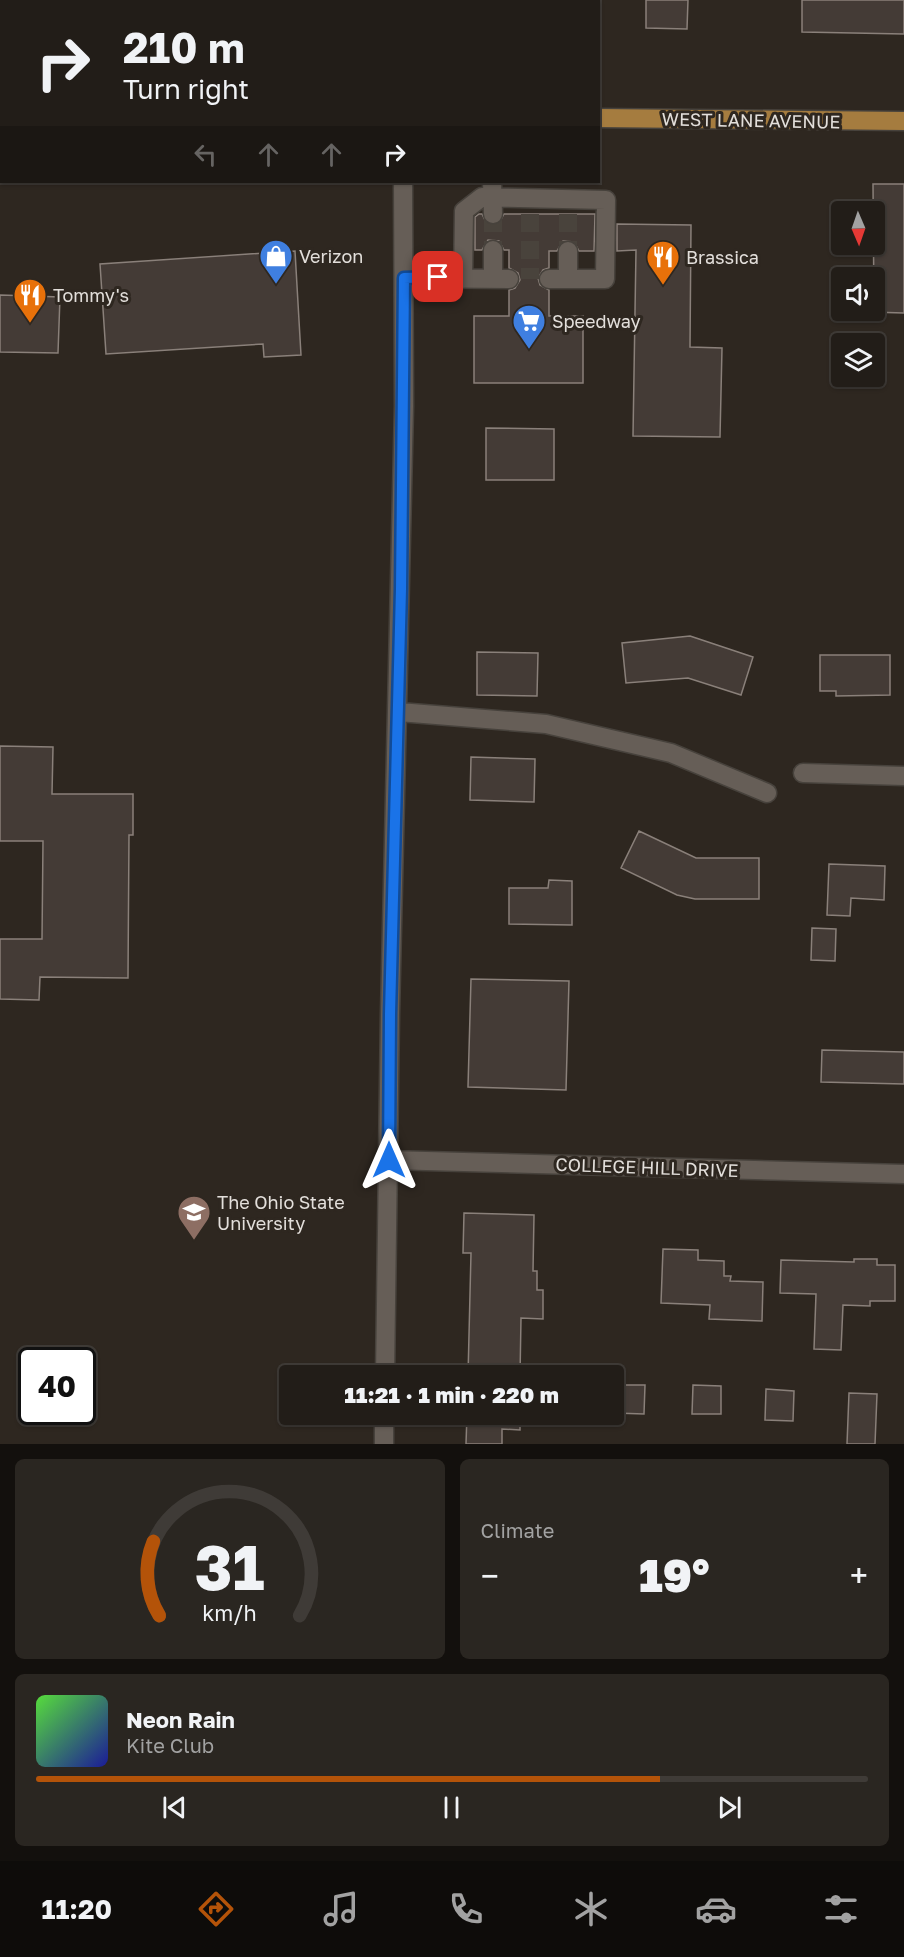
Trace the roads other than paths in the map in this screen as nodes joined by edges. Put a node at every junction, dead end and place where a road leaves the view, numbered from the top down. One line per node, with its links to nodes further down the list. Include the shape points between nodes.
1 (600, 118): 2 (main road, WEST LANE AVENUE)
2 (904, 121)
3 (403, 183): 8 (street)
4 (589, 190): 5 (street, via 568,207 530,206); 11 (street, via 606,200 605,279)
5 (492, 198): 9 (street, via 482,197 464,211)
6 (493, 250): 9 (street, via 501,279)
7 (568, 251): 11 (street)
8 (404, 278): 9 (street); 12 (street)
9 (463, 279)
10 (549, 279): 11 (street)
11 (568, 279)
12 (399, 712): 15 (street, via 546,724 671,753); 16 (street)
13 (803, 773): 14 (street)
14 (904, 776)
15 (767, 793)
16 (389, 1160): 17 (street, COLLEGE HILL DRIVE); 18 (street)
17 (904, 1174)
18 (385, 1365)
19 (384, 1425): 20 (street)
20 (384, 1444)

